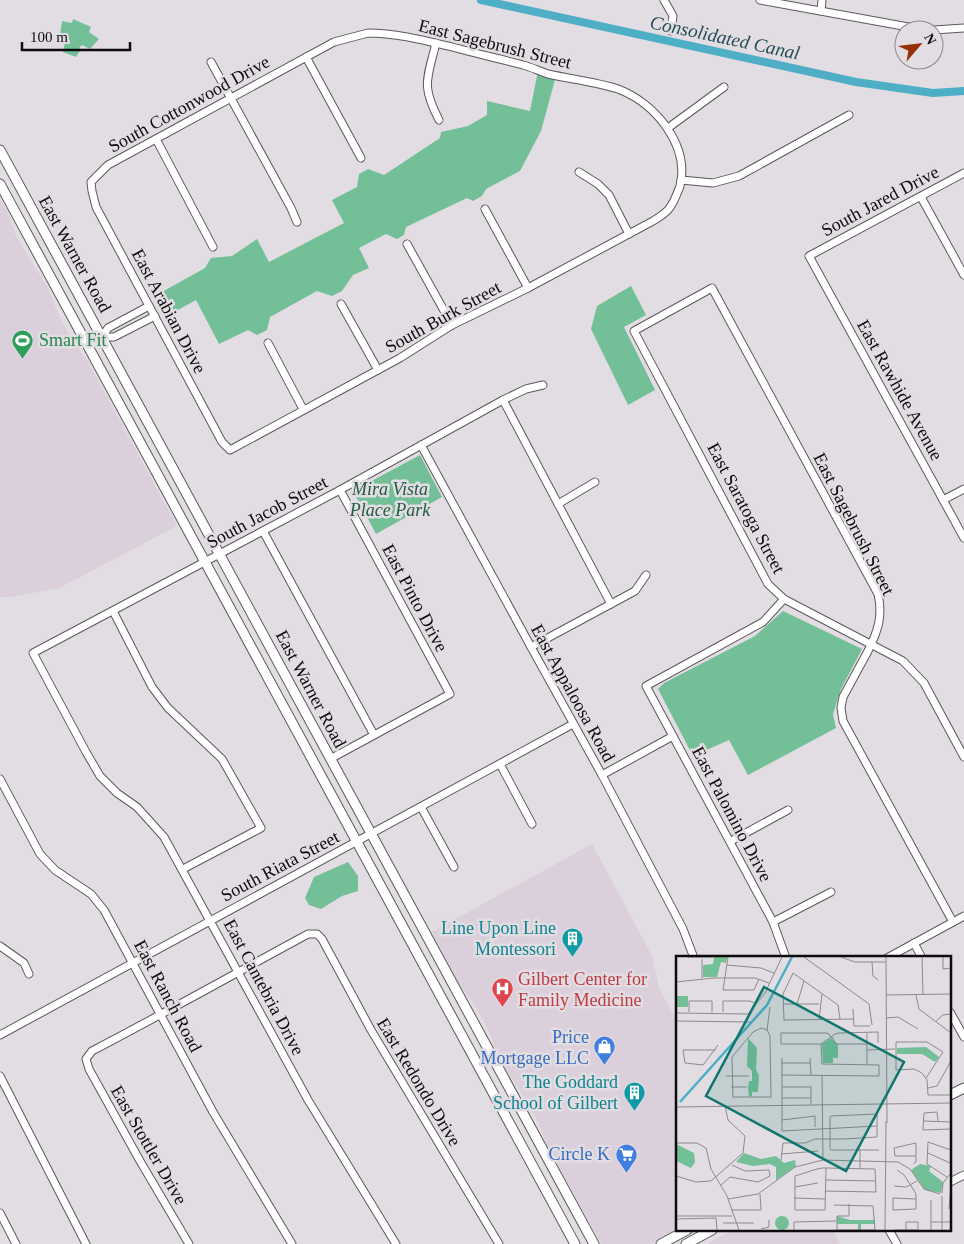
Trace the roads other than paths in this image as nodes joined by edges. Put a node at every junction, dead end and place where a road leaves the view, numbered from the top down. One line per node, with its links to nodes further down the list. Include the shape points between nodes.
1 (664, 0): 8 (street, via 673,16)
2 (760, 0): 4 (street)
3 (822, 0): 4 (street)
4 (821, 11): 5 (street)
5 (894, 24)
6 (964, 28): 7 (street)
7 (944, 29)
8 (671, 31)
9 (436, 43): 10 (street, East Sagebrush Street, via 386,33 368,33 334,42); 15 (street, via 426,84 430,103); 16 (street, East Sagebrush Street, via 556,76 618,89 636,98)
10 (306, 57): 13 (street, South Cottonwood Drive); 19 (street)
11 (211, 62): 13 (street)
12 (724, 87): 16 (street)
13 (231, 98): 17 (street, South Cottonwood Drive); 28 (street)
14 (849, 115): 23 (street, via 739,176 713,183)
15 (439, 120)
16 (668, 128): 23 (street, South Burk Street, via 682,160)
17 (156, 139): 24 (street, South Cottonwood Drive, via 108,165); 31 (street)
18 (0, 150): 20 (main road, East Warner Road)
19 (361, 158)
20 (4, 167): 40 (main road, East Warner Road)
21 (579, 172): 29 (street, via 609,195)
22 (964, 173): 26 (street, South Jared Drive)
23 (681, 180): 29 (street, South Burk Street, via 677,196 668,210)
24 (91, 182): 36 (street, East Arabian Drive, via 96,207)
25 (0, 184): 42 (main road, East Warner Road)
26 (921, 197): 32 (street, South Jared Drive); 33 (street)
27 (485, 210): 34 (street)
28 (297, 222)
29 (629, 234): 34 (street, South Burk Street)
30 (408, 244): 38 (street)
31 (213, 247)
32 (810, 256): 52 (street, East Rawhide Avenue)
33 (964, 275)
34 (528, 288): 38 (street, South Burk Street)
35 (341, 304): 43 (street)
36 (150, 306): 37 (street, East Arabian Drive); 40 (street, via 108,328)
37 (155, 316): 40 (street, via 114,337); 48 (street, East Arabian Drive, via 222,442)
38 (452, 325): 43 (street, South Burk Street)
39 (634, 331): 59 (street, East Saratoga Street, via 768,584); 62 (street, East Sagebrush Street, via 712,288 878,594 881,607 879,626)
40 (102, 337): 42 (street); 56 (main road, East Warner Road)
41 (268, 343): 46 (street)
42 (88, 346): 57 (main road, East Warner Road)
43 (378, 370): 46 (street, South Burk Street)
44 (543, 385): 45 (street, South Jacob Street)
45 (503, 400): 47 (street, South Jacob Street); 53 (street)
46 (303, 409): 48 (street, South Burk Street)
47 (421, 445): 51 (street, South Jacob Street); 63 (street, East Appaloosa Road)
48 (230, 450)
49 (595, 482): 53 (street)
50 (964, 489): 52 (street)
51 (340, 490): 54 (street, South Jacob Street); 66 (street, East Pinto Drive, via 450,694)
52 (943, 500): 55 (street, East Rawhide Avenue)
53 (558, 504): 60 (street)
54 (264, 531): 56 (street, South Jacob Street); 66 (street)
55 (964, 538)
56 (220, 554): 57 (street, South Jacob Street); 69 (main road, East Warner Road)
57 (206, 562): 61 (street, South Jacob Street); 78 (main road, East Warner Road)
58 (646, 575): 60 (street, via 635,591)
59 (784, 599): 62 (street, East Saratoga Street); 67 (street, East Palomino Drive, via 758,626 646,686)
60 (611, 604): 63 (street)
61 (112, 611): 64 (street, South Jacob Street); 80 (street, via 152,687 168,708 222,758 261,828)
62 (871, 645): 68 (street, via 902,661 924,683); 85 (street, via 843,697 843,721)
63 (530, 647): 65 (street, East Appaloosa Road)
64 (33, 653): 80 (street, East Cantebria Drive, via 100,776 137,807 164,837)
65 (574, 724): 70 (street, South Riata Street); 71 (street, East Appaloosa Road)
66 (374, 735): 69 (street)
67 (673, 736): 71 (street); 77 (street, East Palomino Drive)
68 (964, 757)
69 (330, 759): 76 (main road, East Warner Road)
70 (500, 764): 73 (street, South Riata Street); 75 (street)
71 (602, 775): 88 (street, East Appaloosa Road, via 683,929)
72 (0, 779): 92 (street, East Ranch Road, via 40,854 55,870 91,894 104,910)
73 (421, 807): 76 (street, South Riata Street); 79 (street)
74 (788, 810): 77 (street)
75 (532, 824)
76 (371, 834): 78 (street, South Riata Street); 100 (main road, East Warner Road)
77 (731, 841): 84 (street, East Palomino Drive)
78 (357, 842): 83 (street, South Riata Street); 102 (main road, East Warner Road)
79 (454, 867)
80 (183, 869): 83 (street, East Cantebria Drive)
81 (831, 892): 84 (street)
82 (964, 916): 85 (street)
83 (211, 920): 92 (street, South Riata Street); 93 (street, East Cantebria Drive)
84 (774, 922): 89 (street, East Palomino Drive)
85 (953, 922): 86 (street)
86 (914, 943): 90 (street); 91 (street)
87 (0, 946): 94 (street, via 24,963)
88 (693, 956)
89 (785, 956)
90 (891, 956)
91 (921, 956)
92 (132, 963): 95 (street, East Ranch Road); 97 (street, South Riata Street)
93 (238, 972): 95 (street); 114 (street, East Cantebria Drive, via 308,1100); 115 (street, East Redondo Drive, via 308,934 317,934 322,939 371,1030)
94 (29, 974)
95 (161, 1015): 112 (street, East Stottler Drive, via 92,1051 86,1059); 113 (street, East Ranch Road, via 213,1112)
96 (952, 1021): 98 (street)
97 (0, 1035)
98 (964, 1037)
99 (0, 1076): 111 (street)
100 (508, 1086): 102 (main road); 117 (main road, East Warner Road)
101 (964, 1088): 103 (main road)
102 (493, 1093): 116 (main road, East Warner Road)
103 (952, 1094)
104 (964, 1175): 105 (street)
105 (952, 1181)
106 (0, 1212): 110 (street)
107 (683, 1232): 118 (main road)
108 (708, 1232): 119 (main road)
109 (890, 1232): 120 (street)
110 (16, 1244)
111 (86, 1244)
112 (189, 1244)
113 (292, 1244)
114 (396, 1244)
115 (499, 1244)
116 (575, 1244)
117 (594, 1244)
118 (661, 1244)
119 (686, 1244)
120 (897, 1244)

